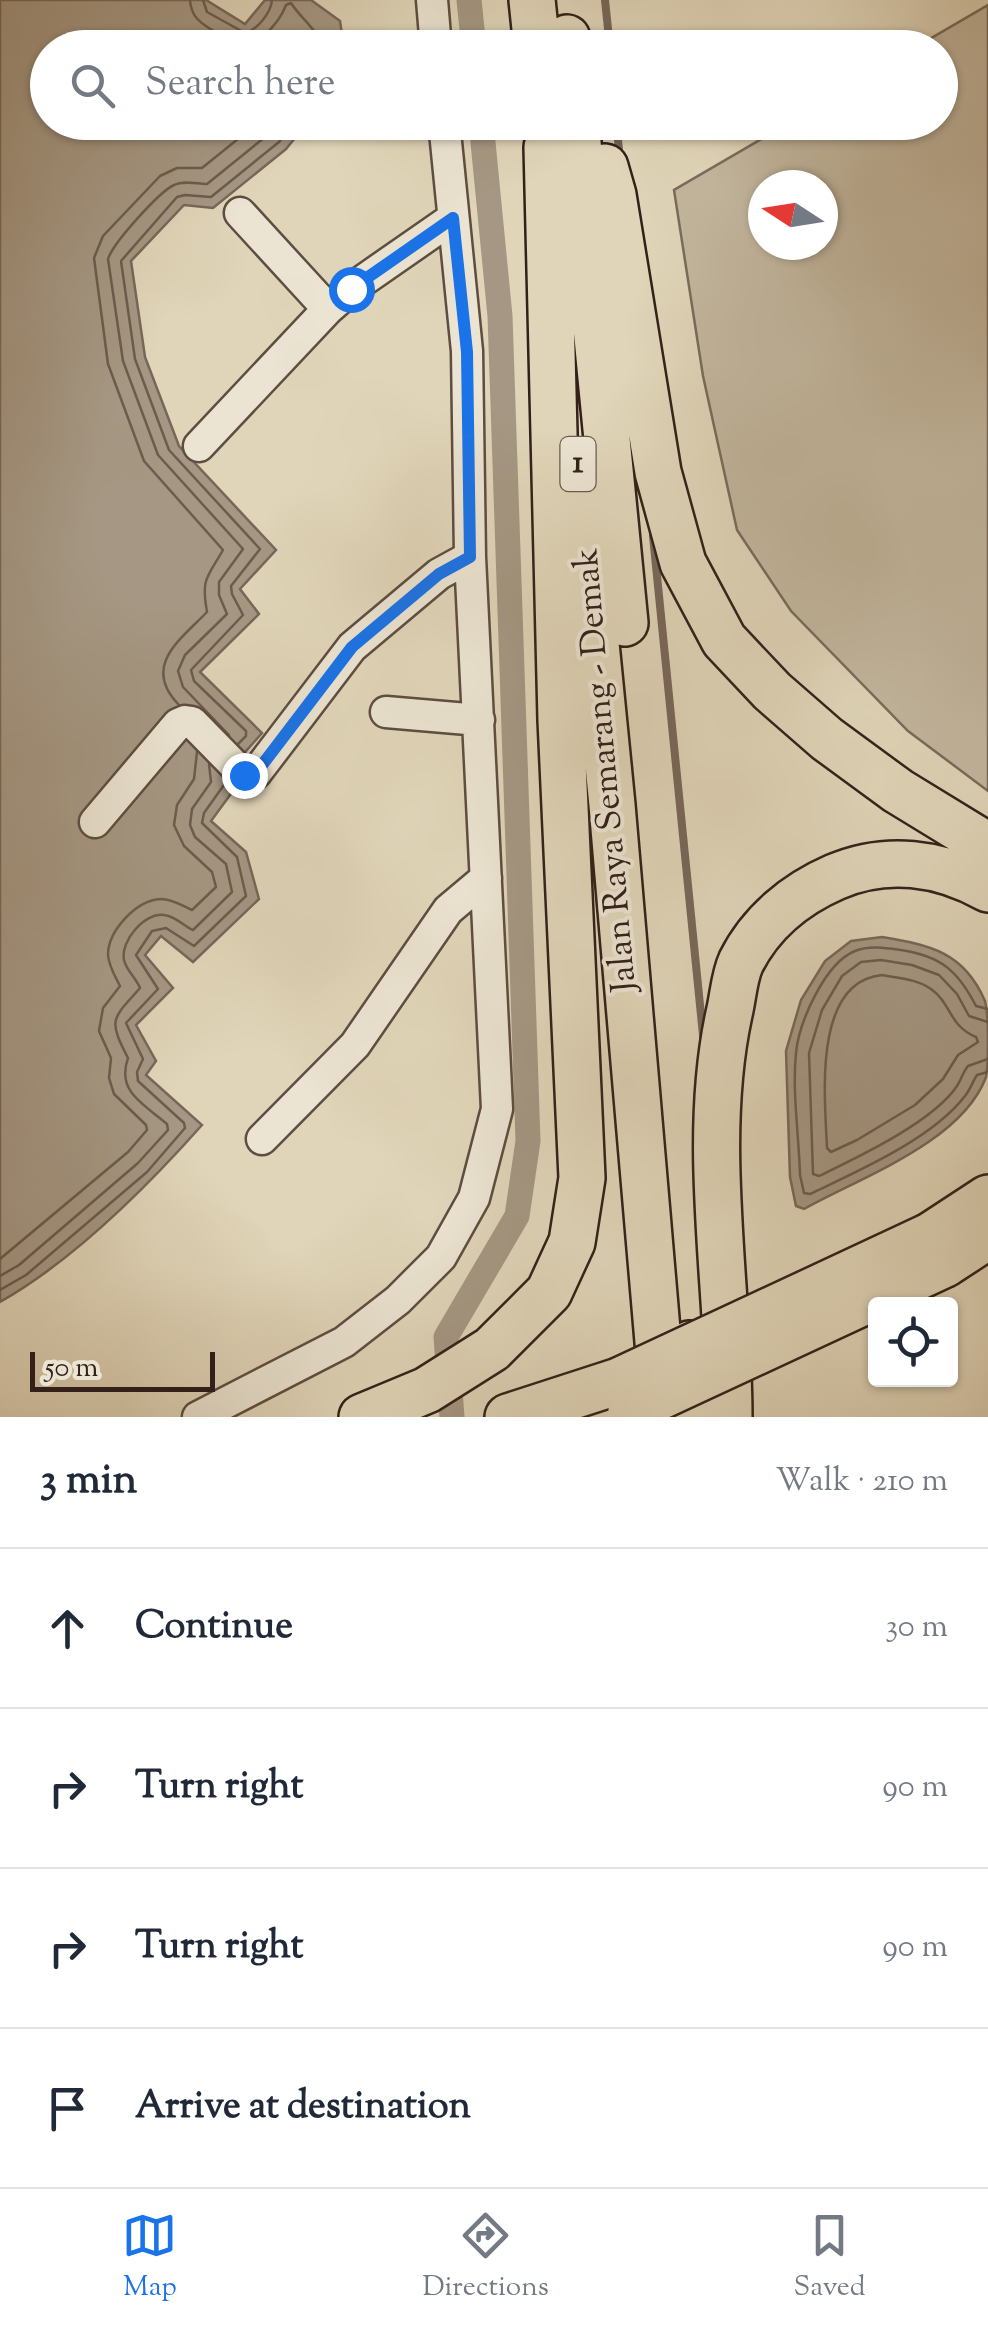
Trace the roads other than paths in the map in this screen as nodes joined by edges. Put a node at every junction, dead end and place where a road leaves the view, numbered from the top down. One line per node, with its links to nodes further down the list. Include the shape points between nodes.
1 (432, 0): 3 (street)
2 (532, 0): 4 (highway)
3 (434, 30)
4 (556, 30)
5 (446, 140): 11 (street)
6 (555, 140): 25 (highway, via 560,720 582,1178 572,1242 548,1292 492,1349 427,1390)
7 (556, 140): 28 (highway, Jalan Raya Semarang - Demak / 1)
8 (556, 140): 29 (highway, Jalan Raya Semarang - Demak / 1, via 643,802)
9 (597, 140): 18 (highway, via 613,195 658,472 683,563 724,640 826,740)
10 (240, 212): 12 (street)
11 (453, 218): 12 (street); 14 (street, via 467,352)
12 (328, 309): 13 (street)
13 (199, 446)
14 (470, 557): 16 (street); 17 (street, via 439,574 352,647 256,773 244,775 185,720)
15 (386, 712): 16 (street)
16 (479, 720): 19 (street)
17 (95, 822)
18 (988, 846)
19 (486, 878): 21 (street, via 448,910 355,1045); 24 (street, via 497,1109 474,1198 441,1257 398,1300 344,1342)
20 (988, 888): 30 (highway, bridge, via 919,864 860,866 803,891 766,926 740,964 723,1041 717,1166)
21 (262, 1140)
22 (988, 1198): 26 (highway, bridge, via 930,1236 619,1381)
23 (988, 1236): 27 (highway, bridge, via 945,1264)
24 (198, 1417)
25 (362, 1417)
26 (508, 1417)
27 (610, 1417)
28 (664, 1417)
29 (696, 1417)
30 (729, 1417)

